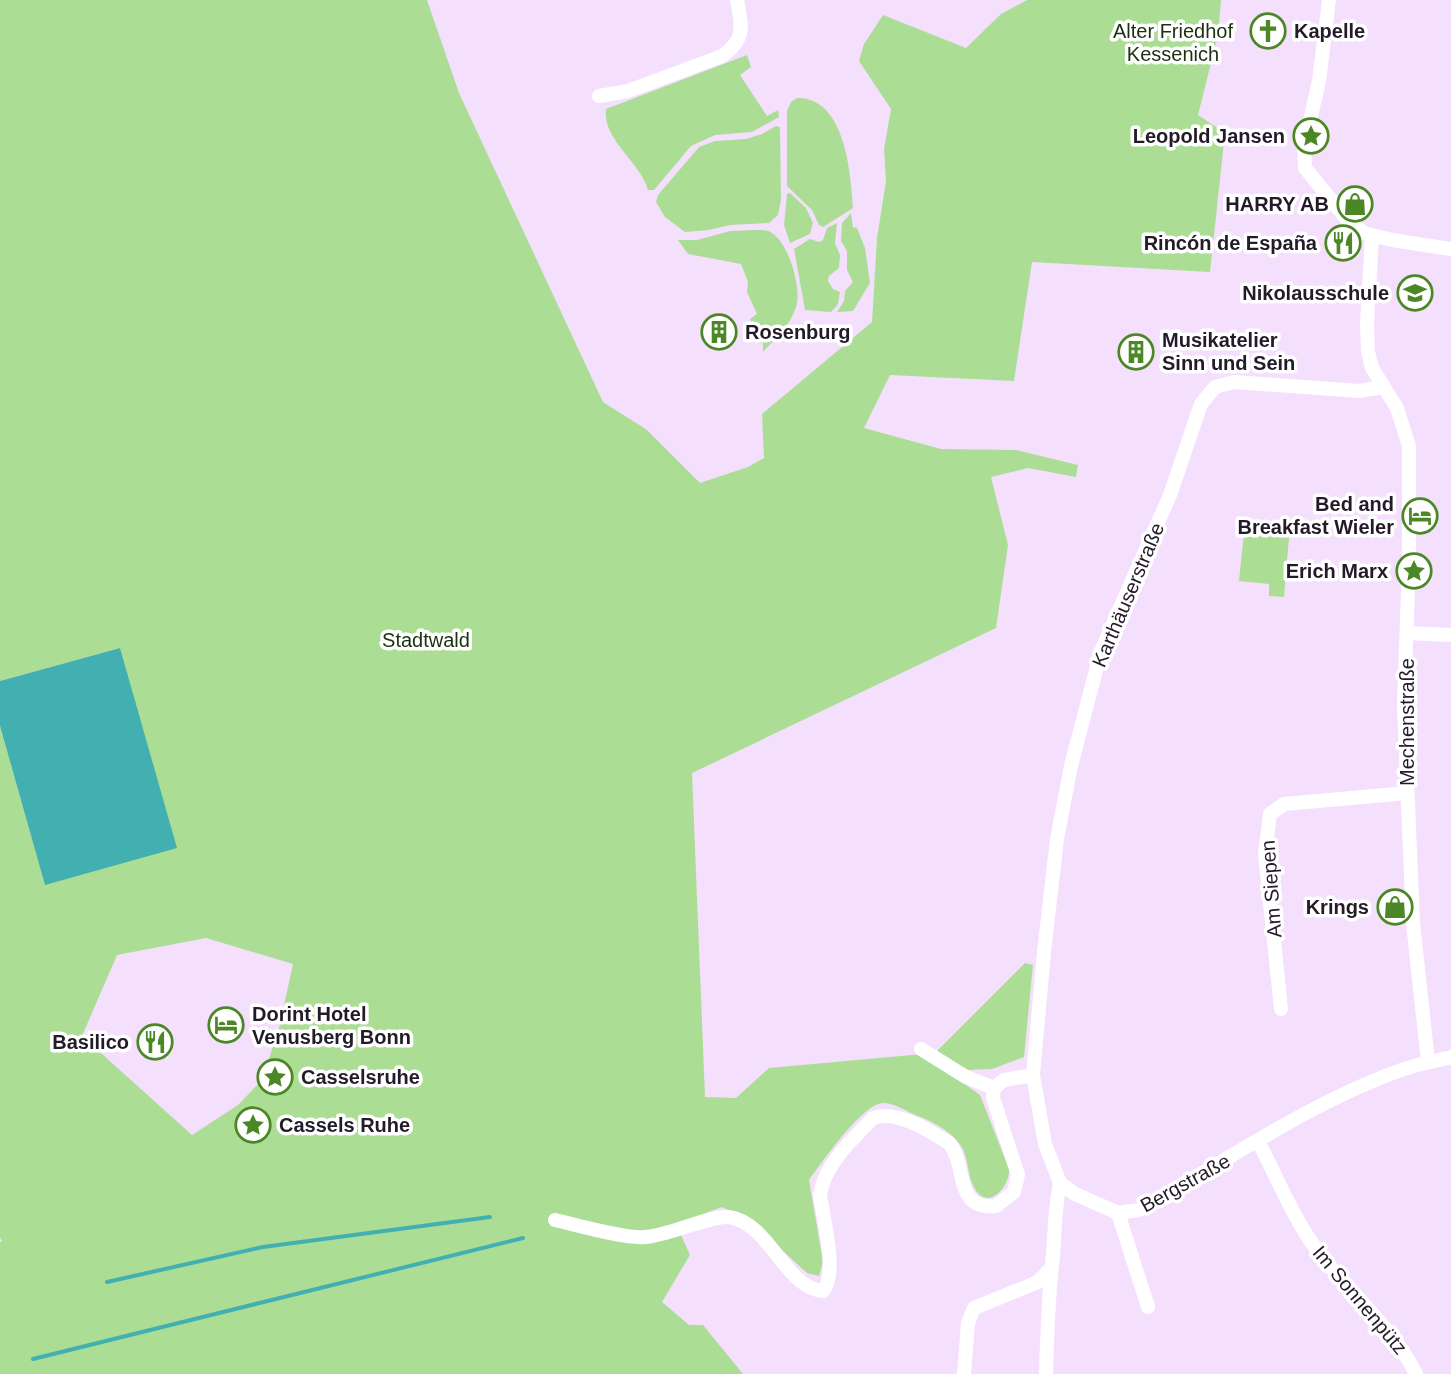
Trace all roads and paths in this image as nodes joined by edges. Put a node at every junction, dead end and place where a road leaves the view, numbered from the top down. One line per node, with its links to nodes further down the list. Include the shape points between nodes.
1 (737, 0): 3 (street, via 740,38 722,56 628,91)
2 (1329, 0): 4 (street, via 1303,158 1318,186 1350,223)
3 (599, 96)
4 (1372, 236): 5 (street); 6 (street, Mechenstraße, via 1367,340 1372,368)
5 (1451, 249)
6 (1383, 387): 7 (street, Mechenstraße, via 1397,408 1409,446); 14 (street, Karthäuserstraße, via 1359,391 1234,382 1215,387 1201,404 1170,495 1101,651 1071,766 1057,839)
7 (1408, 633): 8 (street); 9 (street, Mechenstraße)
8 (1451, 635)
9 (1407, 793): 10 (street, Am Siepen, via 1284,804 1270,814 1265,854); 13 (street, Mechenstraße, via 1413,923)
10 (1281, 1009)
11 (921, 1049): 15 (street)
12 (1451, 1057): 13 (street, Bergstraße)
13 (1428, 1062): 16 (street, Bergstraße, via 1359,1088)
14 (1033, 1075): 15 (street, via 1004,1080); 17 (street, via 1045,1144)
15 (994, 1088): 19 (street, via 1018,1175 1014,1192 996,1206 972,1202 949,1143 904,1120 873,1118 822,1183 830,1272 823,1291 803,1283 753,1228 727,1217 642,1238)
16 (1258, 1141): 18 (street, Bergstraße, via 1139,1210); 24 (street, Im Sonnenpütz, via 1314,1246 1396,1340)
17 (1060, 1183): 18 (street, Bergstraße); 20 (street)
18 (1118, 1213): 21 (street)
19 (555, 1220)
20 (1052, 1267): 22 (street, via 1038,1282 974,1308); 23 (street)
21 (1148, 1307)
22 (964, 1374)
23 (1046, 1374)
24 (1416, 1374)

